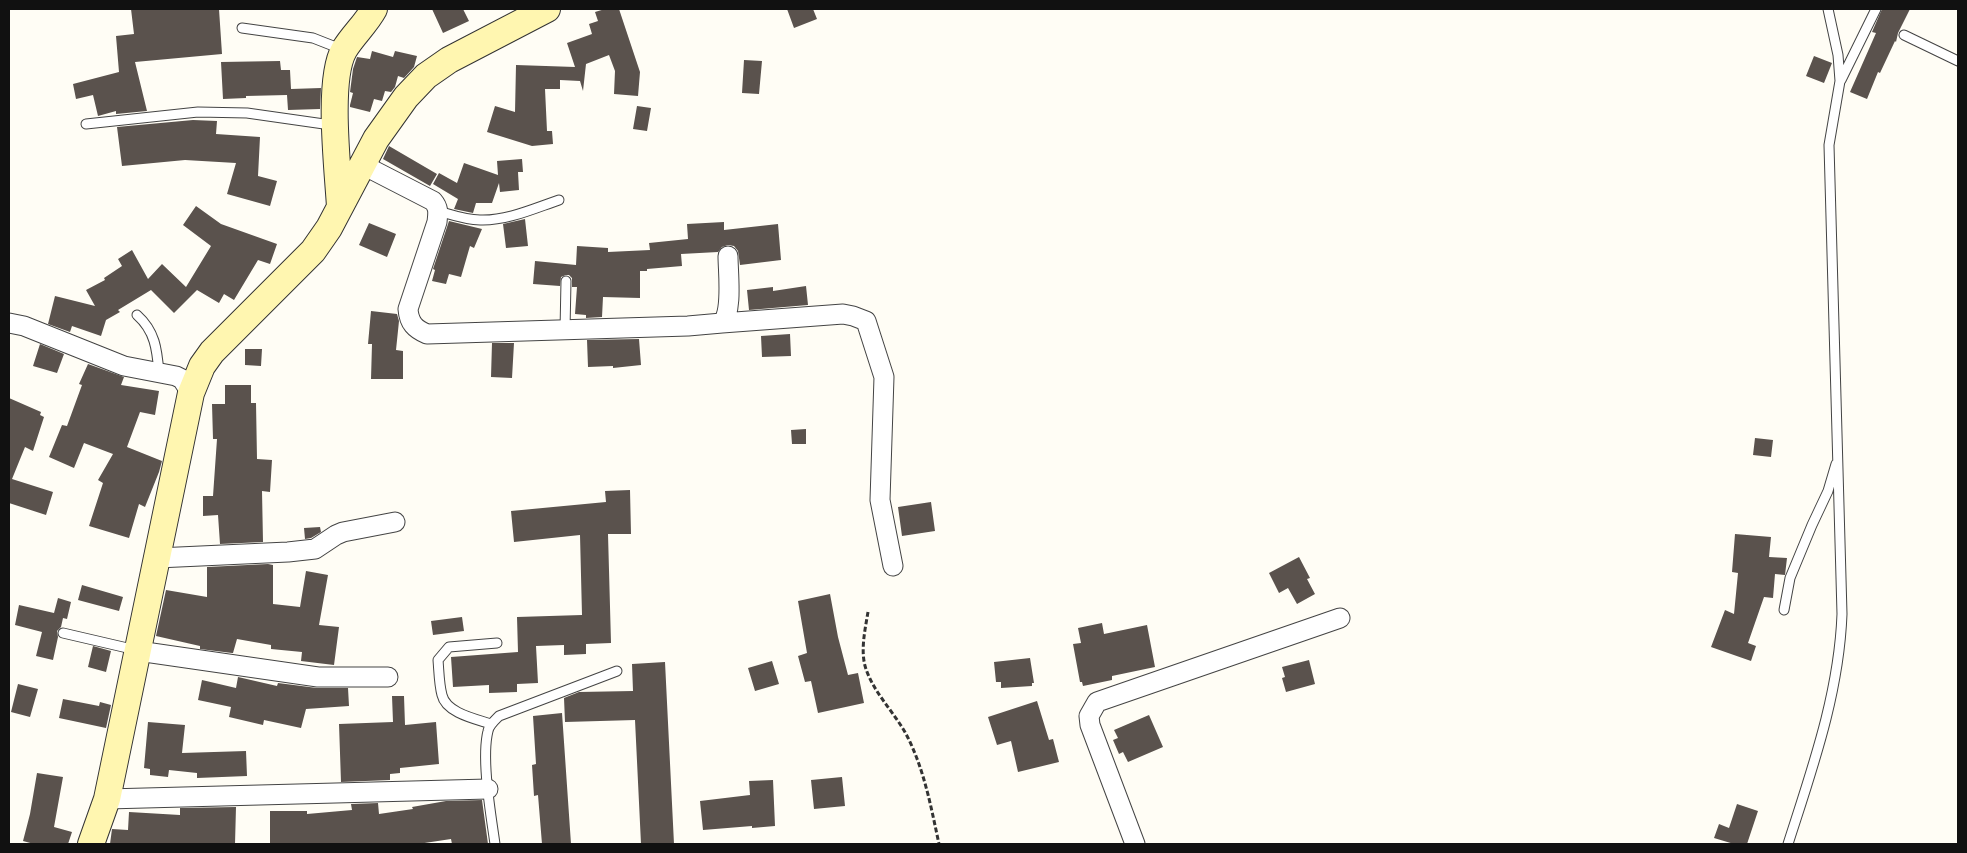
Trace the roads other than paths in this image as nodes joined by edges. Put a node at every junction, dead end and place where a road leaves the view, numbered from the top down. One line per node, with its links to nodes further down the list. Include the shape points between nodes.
1 (374, 9): 7 (street)
2 (547, 9): 12 (street, via 426,76 406,97)
3 (1828, 9): 9 (lane)
4 (1876, 9): 9 (lane)
5 (242, 28): 7 (lane, via 313,38)
6 (1904, 35): 8 (lane)
7 (344, 50): 11 (street, via 337,76)
8 (1958, 61)
9 (1840, 81): 25 (lane, via 1829,145)
10 (86, 124): 11 (lane, via 198,112 247,113)
11 (335, 126): 12 (street); 15 (street)
12 (376, 139): 13 (street)
13 (363, 165): 15 (street); 16 (street, via 433,201)
14 (559, 200): 16 (lane, via 500,218 482,220)
15 (340, 207): 24 (street, via 313,251 212,352 202,366)
16 (438, 211): 22 (street, via 408,309 408,318 417,330 428,334)
17 (728, 256): 21 (street, via 728,309)
18 (566, 281): 22 (lane)
19 (137, 315): 23 (lane, via 151,333)
20 (9, 323): 23 (street, via 124,366)
21 (722, 323): 22 (street); 28 (street, via 843,314 866,321 884,377 880,500)
22 (565, 330)
23 (159, 372): 24 (street, via 182,379)
24 (191, 393): 27 (street)
25 (1838, 458): 29 (lane, via 1828,492 1790,578); 42 (lane, via 1841,645 1827,717)
26 (395, 522): 27 (street, via 343,532 315,549)
27 (157, 558): 33 (street)
28 (893, 566)
29 (1784, 610)
30 (1340, 618): 41 (street, via 1097,702 1088,716 1090,725)
31 (63, 633): 33 (lane)
32 (496, 643): 36 (lane, via 449,647 438,660 442,697 448,706)
33 (138, 650): 35 (street, via 318,677); 38 (street)
34 (617, 671): 36 (lane, via 499,716)
35 (388, 677)
36 (491, 724): 37 (lane, via 486,751)
37 (488, 789): 38 (street); 40 (lane)
38 (106, 799): 39 (street)
39 (92, 844)
40 (495, 844)
41 (1135, 844)
42 (1788, 844)

